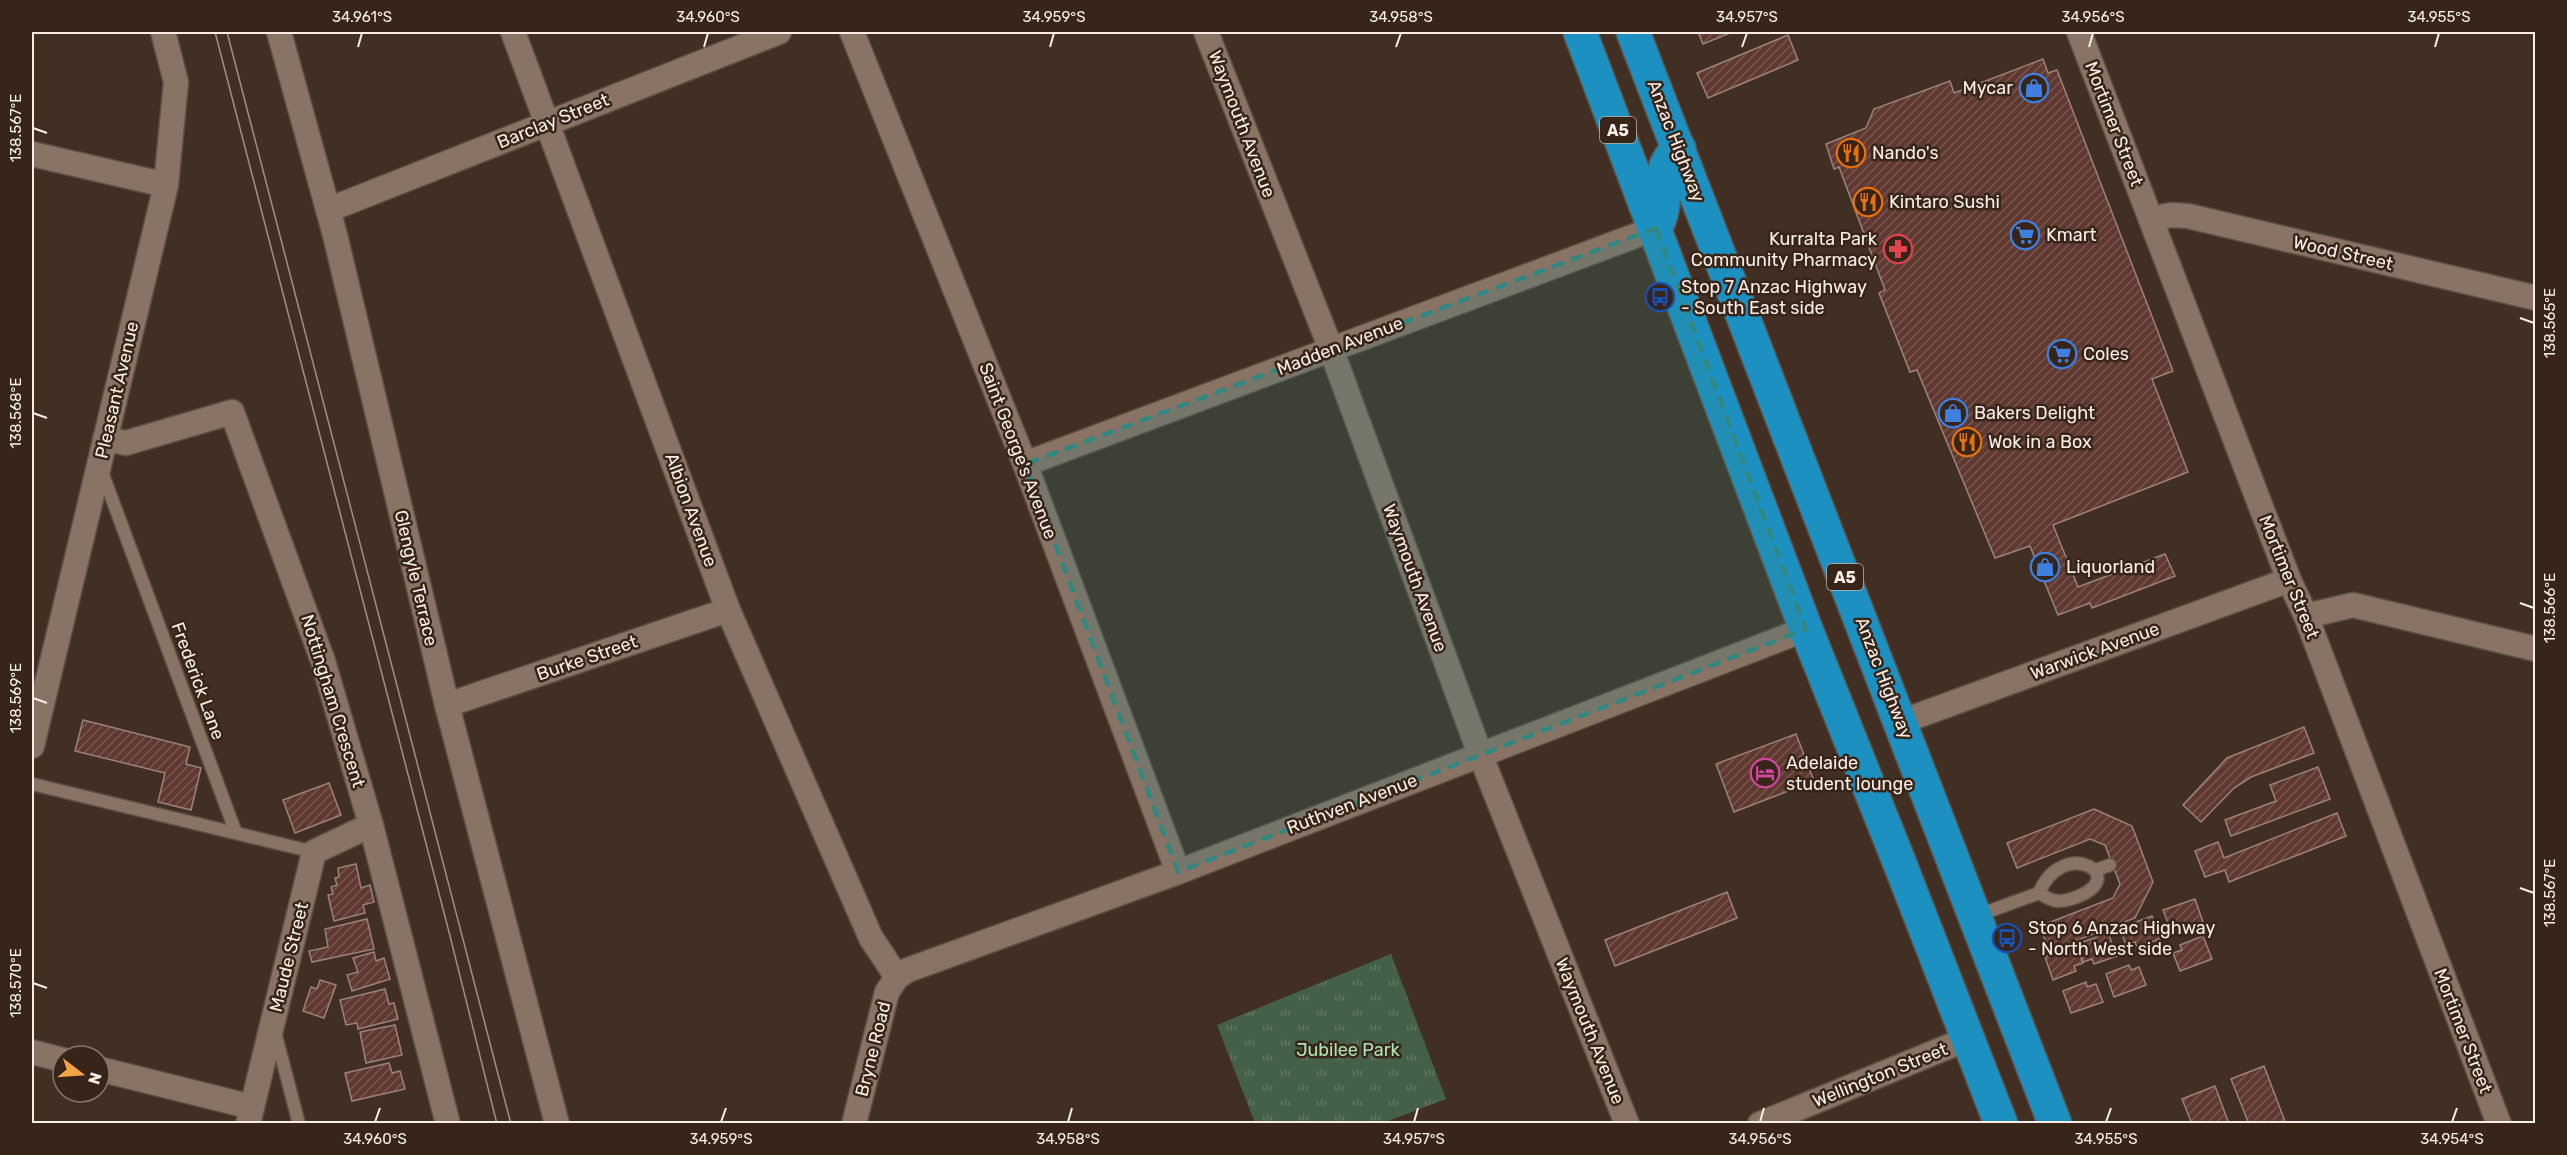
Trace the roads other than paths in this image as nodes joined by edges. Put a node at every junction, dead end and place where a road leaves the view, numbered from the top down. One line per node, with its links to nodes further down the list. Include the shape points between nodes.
1 (164, 32): 13 (street, Pleasant Avenue, via 176,82)
2 (279, 32): 14 (street, Glengyle Terrace)
3 (513, 32): 10 (street, Albion Avenue)
4 (779, 32): 10 (street, Barclay Street)
5 (852, 32): 20 (street, Saint George's Avenue)
6 (1206, 32): 18 (street, Waymouth Avenue)
7 (1580, 32): 16 (highway, A5)
8 (1633, 32): 11 (highway, Anzac Highway / A5)
9 (2079, 32): 15 (street, Mortimer Street)
10 (548, 123): 14 (street, Barclay Street); 23 (street, Albion Avenue)
11 (1679, 148): 16 (highway, via 1668,158 1664,170 1664,209); 28 (highway, Anzac Highway / A5)
12 (32, 153): 13 (street)
13 (166, 185): 19 (street, Pleasant Avenue)
14 (328, 210): 27 (street, Glengyle Terrace)
15 (2151, 219): 17 (street, Wood Street, via 2188,216); 22 (street, Mortimer Street)
16 (1656, 228): 18 (street, Madden Avenue); 25 (highway, A5)
17 (2535, 298)
18 (1330, 349): 20 (street, Madden Avenue); 30 (street, Waymouth Avenue)
19 (105, 439): 21 (street, Pleasant Avenue); 32 (street, Nottingham Crescent, via 126,443 232,412 323,661)
20 (1025, 464): 39 (street, Saint George's Avenue)
21 (99, 465): 29 (street, Pleasant Avenue); 33 (lane, Frederick Lane)
22 (2289, 579): 24 (street, Mortimer Street); 28 (street, Warwick Avenue)
23 (728, 610): 27 (street, Burke Street); 42 (street, Albion Avenue, via 872,938)
24 (2306, 616): 26 (street, via 2353,605); 57 (street, Mortimer Street)
25 (1806, 629): 30 (street, Ruthven Avenue); 36 (highway, A5)
26 (2535, 649)
27 (447, 705): 51 (street, Glengyle Terrace)
28 (1901, 722): 34 (highway, Anzac Highway / A5)
29 (32, 746)
30 (1480, 754): 39 (street, Ruthven Avenue); 53 (street, Waymouth Avenue)
31 (32, 784): 33 (lane)
32 (371, 825): 35 (street); 50 (street, Nottingham Crescent)
33 (236, 833): 35 (lane)
34 (1946, 843): 36 (highway); 41 (highway, Anzac Highway / A5)
35 (314, 852): 43 (street, Maude Street)
36 (1900, 864): 44 (highway, A5)
37 (2110, 865): 38 (lane)
38 (2096, 870): 40 (lane, via 2087,864 2067,865 2051,873); 40 (lane, via 2096,885 2087,893 2053,902)
39 (1178, 872): 42 (street, Ruthven Avenue)
40 (2039, 893): 41 (lane)
41 (1975, 916): 56 (highway, Anzac Highway / A5)
42 (897, 977): 52 (street, Bryne Road, via 887,993)
43 (273, 1023): 48 (street, Maude Street); 49 (lane)
44 (1967, 1039): 54 (street, Wellington Street); 55 (highway, A5)
45 (32, 1052): 46 (street)
46 (51, 1057)
47 (111, 1073): 48 (street)
48 (250, 1115)
49 (299, 1124)
50 (448, 1124)
51 (557, 1124)
52 (855, 1124)
53 (1627, 1124)
54 (1760, 1124)
55 (2001, 1124)
56 (2055, 1124)
57 (2499, 1124)

